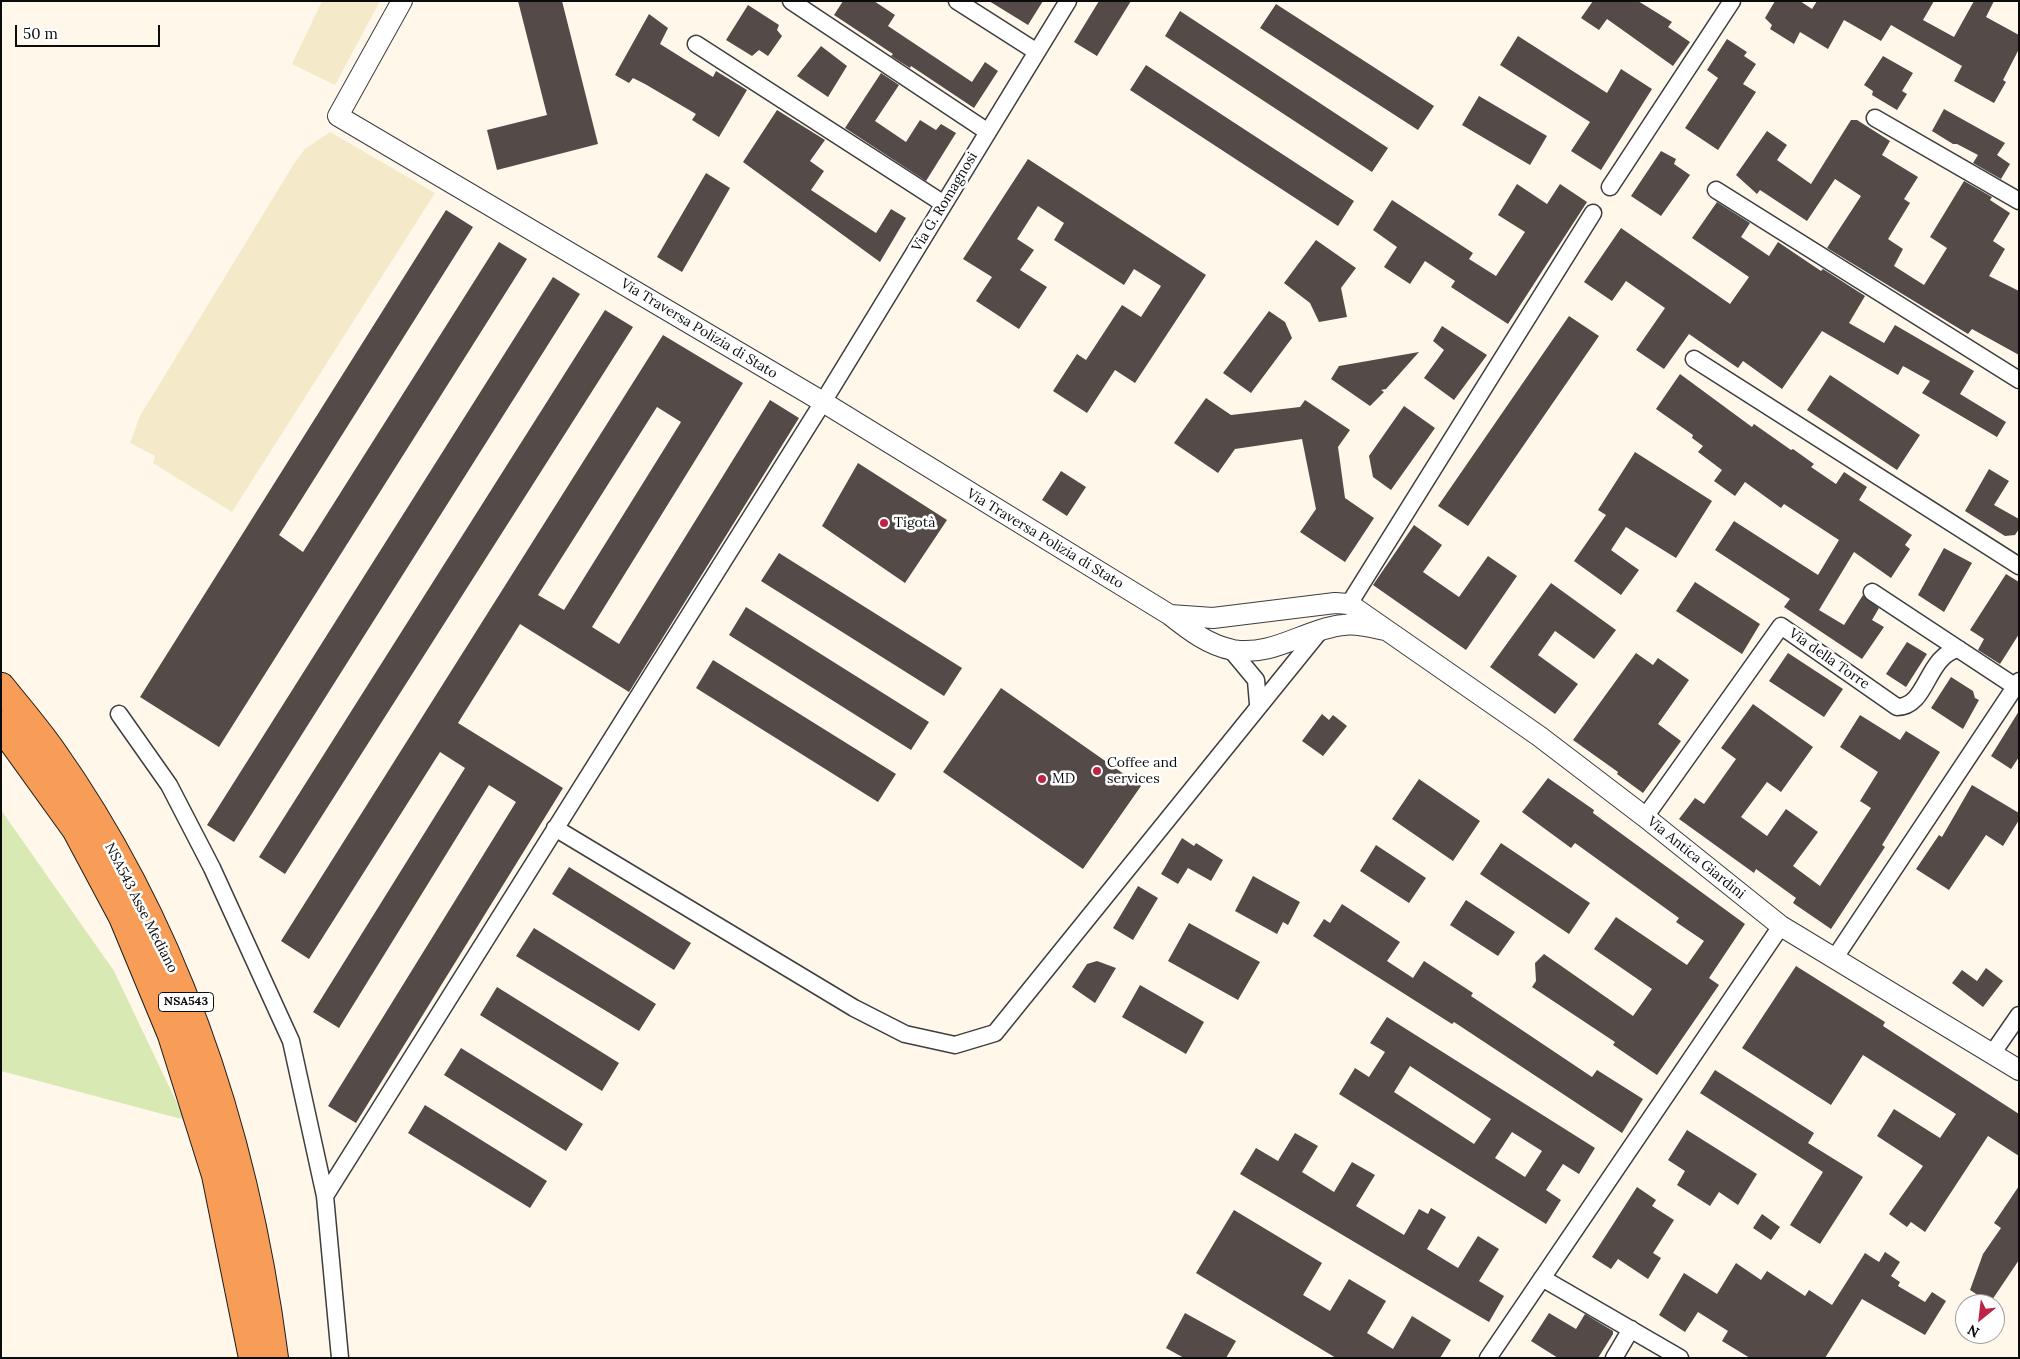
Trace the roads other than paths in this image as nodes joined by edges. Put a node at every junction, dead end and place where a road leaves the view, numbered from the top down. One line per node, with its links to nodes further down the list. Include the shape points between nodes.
1 (402, 1): 17 (street, Via Traversa Polizia di Stato, via 338,116)
2 (791, 1): 9 (street)
3 (957, 1): 7 (street)
4 (1068, 1): 7 (street, Via G. Romagnosi)
5 (1732, 1): 10 (street)
6 (696, 44): 13 (street)
7 (1037, 52): 9 (street, Via G. Romagnosi)
8 (1875, 118): 12 (street)
9 (988, 132): 13 (street, Via G. Romagnosi)
10 (1610, 187)
11 (1716, 190): 16 (street)
12 (2019, 201)
13 (944, 204): 17 (street, Via G. Romagnosi)
14 (1594, 213): 20 (street)
15 (1694, 358): 18 (street)
16 (2019, 380)
17 (823, 402): 22 (street, Via Traversa Polizia di Stato); 35 (street, Via G. Romagnosi)
18 (2019, 566)
19 (1872, 592): 28 (street)
20 (1342, 604): 21 (street); 24 (street, Via Antica Giardini); 25 (street)
21 (1291, 608): 23 (street); 26 (street, via 1298,624)
22 (1170, 615): 23 (street, via 1213,618); 27 (street, Via Antica Giardini, via 1194,634)
23 (1236, 615): 27 (street, via 1231,631)
24 (1385, 630): 25 (street, Via Antica Giardini, via 1343,625); 34 (street, Via Antica Giardini, via 1539,736)
25 (1320, 631): 26 (street, Via Antica Giardini); 31 (street)
26 (1296, 640): 27 (street, Via Antica Giardini, via 1246,652)
27 (1231, 650): 31 (street, via 1256,680)
28 (1959, 650): 29 (street); 34 (street, Via della Torre, via 1943,655 1914,701 1906,707 1897,707 1781,626)
29 (2018, 686): 37 (street)
30 (1, 687): 45 (highway, NSA543 Asse Mediano / NSA543, via 50,750 95,819 143,905 181,988 211,1068 248,1204)
31 (1258, 704): 35 (street, via 995,1033 955,1045 905,1034 854,1008)
32 (120, 714): 41 (street, via 169,785 212,868 291,1041)
33 (1, 725): 44 (highway, NSA543 Asse Mediano / NSA543, via 76,829 123,917 172,1035 216,1175)
34 (1645, 817): 36 (street, Via Antica Giardini)
35 (555, 828): 41 (street, Via G. Romagnosi)
36 (1781, 926): 37 (street, Via Antica Giardini); 42 (street)
37 (1834, 959): 39 (street, Via Antica Giardini)
38 (2019, 1015): 39 (street)
39 (1992, 1054): 40 (street, Via Antica Giardini)
40 (2019, 1070)
41 (325, 1196): 46 (street)
42 (1542, 1278): 43 (street); 47 (street)
43 (1631, 1329): 48 (street); 49 (street)
44 (253, 1358)
45 (274, 1358)
46 (340, 1358)
47 (1488, 1358)
48 (1614, 1358)
49 (1680, 1358)

